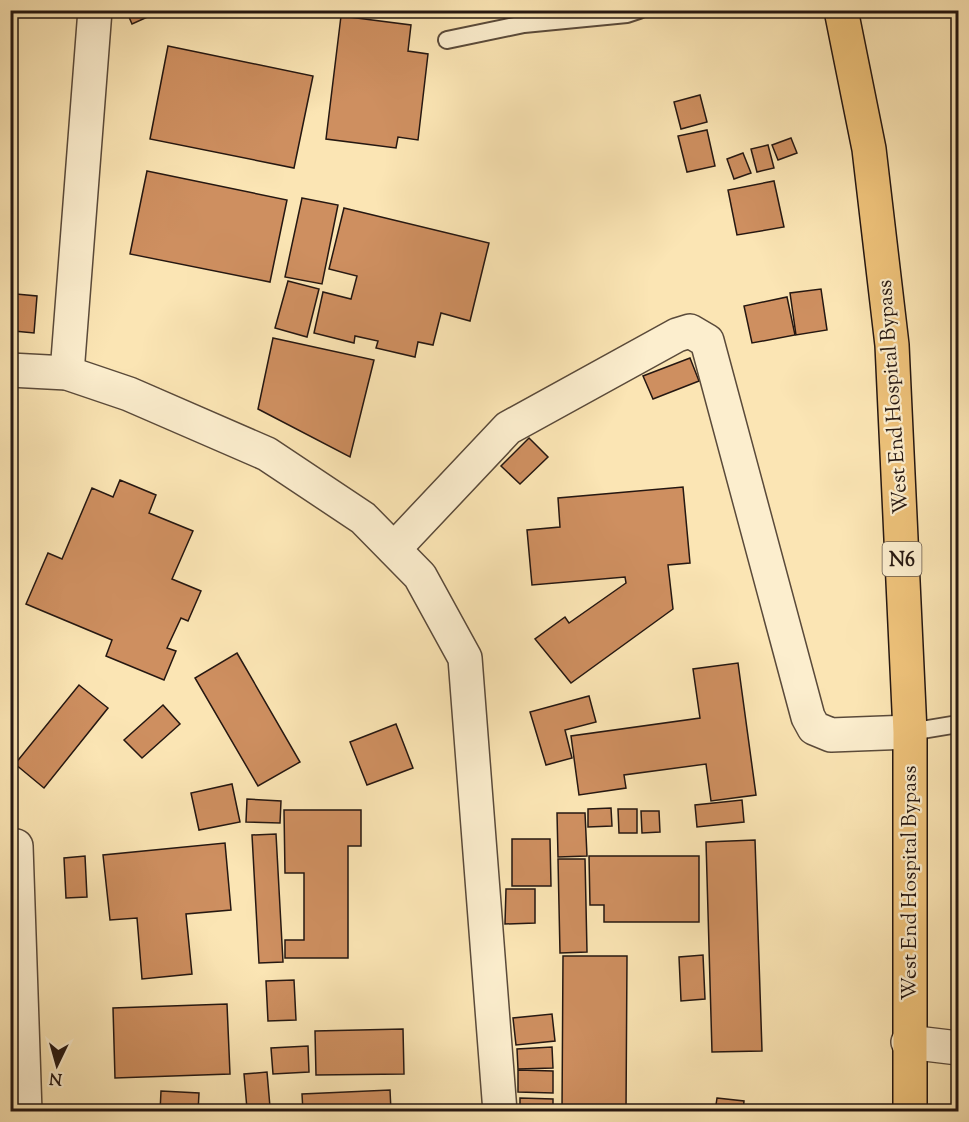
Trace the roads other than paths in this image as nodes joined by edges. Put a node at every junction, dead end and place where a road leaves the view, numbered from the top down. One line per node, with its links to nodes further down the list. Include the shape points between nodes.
1 (95, 10): 6 (street)
2 (639, 10): 4 (lane, via 524,24)
3 (841, 10): 9 (highway, West End Hospital Bypass / N6, via 869,149 892,345)
4 (447, 40)
5 (10, 370): 6 (street)
6 (67, 373): 7 (street, via 129,394 267,454 363,518)
7 (394, 549): 9 (street, via 507,428 690,331 707,341 814,728 831,735); 14 (street, via 420,576 465,658)
8 (958, 724): 9 (lane)
9 (910, 732): 11 (highway, West End Hospital Bypass / N6)
10 (16, 846): 13 (street)
11 (908, 1042): 12 (street); 15 (highway, West End Hospital Bypass / N6)
12 (958, 1048)
13 (25, 1112)
14 (500, 1112)
15 (910, 1112)

